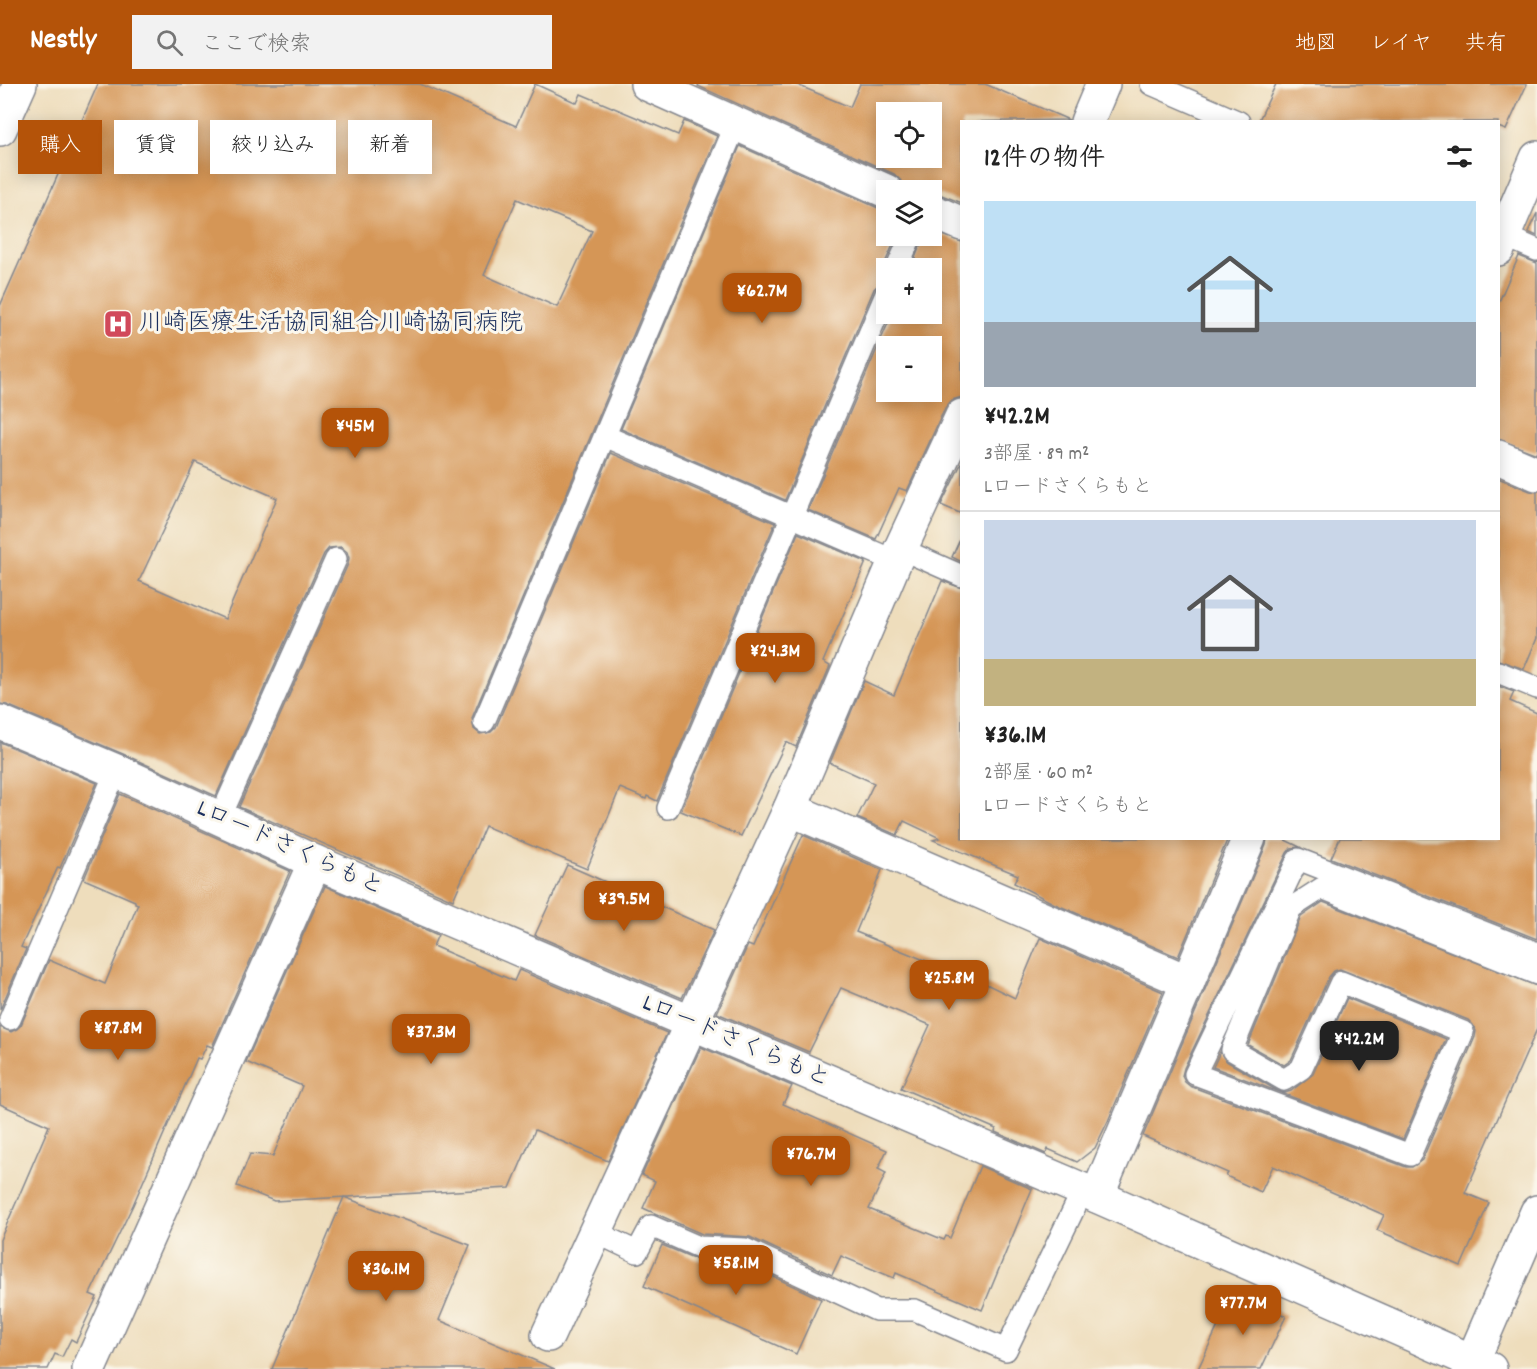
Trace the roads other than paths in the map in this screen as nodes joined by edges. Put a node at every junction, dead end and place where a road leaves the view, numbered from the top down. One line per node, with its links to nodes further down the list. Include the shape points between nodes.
1 (20, 84): 8 (street)
2 (647, 84): 7 (street)
3 (1103, 84): 5 (street)
4 (1152, 84): 6 (lane)
5 (1088, 120)
6 (1234, 120)
7 (736, 124): 10 (street); 17 (lane)
8 (0, 129)
9 (1537, 158): 13 (street)
10 (876, 187)
11 (942, 215): 12 (street)
12 (960, 223)
13 (1500, 239): 14 (lane)
14 (1537, 250)
15 (876, 318): 20 (lane)
16 (958, 432): 21 (street)
17 (605, 436): 20 (lane); 27 (lane)
18 (1500, 458): 19 (street)
19 (1537, 474)
20 (792, 518): 21 (lane); 29 (lane)
21 (898, 555): 23 (lane); 30 (street)
22 (336, 559): 31 (lane)
23 (960, 575)
24 (1500, 673): 25 (lane)
25 (1537, 688)
26 (0, 722): 28 (street, Lロードさくらもと)
27 (484, 722)
28 (116, 771): 31 (street, Lロードさくらもと); 37 (lane)
29 (668, 808)
30 (790, 809): 36 (street); 38 (street)
31 (220, 818): 33 (street, Lロードさくらもと)
32 (1248, 840): 36 (street)
33 (315, 862): 38 (street, Lロードさくらもと); 44 (street)
34 (1537, 953): 35 (lane, via 1298,859 1195,1074 1410,1155 1463,1032 1341,982 1301,1069 1284,1080 1232,1050 1291,908 1322,888)
35 (1537, 974)
36 (1188, 982): 39 (street)
37 (10, 1019)
38 (691, 1024): 39 (street, Lロードさくらもと); 41 (street)
39 (1090, 1193): 41 (lane, via 1006,1350 915,1310 876,1310 745,1249 699,1247 651,1226 637,1252); 43 (street, Lロードさくらもと)
40 (1537, 1212): 43 (street)
41 (595, 1232): 42 (street)
42 (548, 1335)
43 (1477, 1366)
44 (89, 1369)

